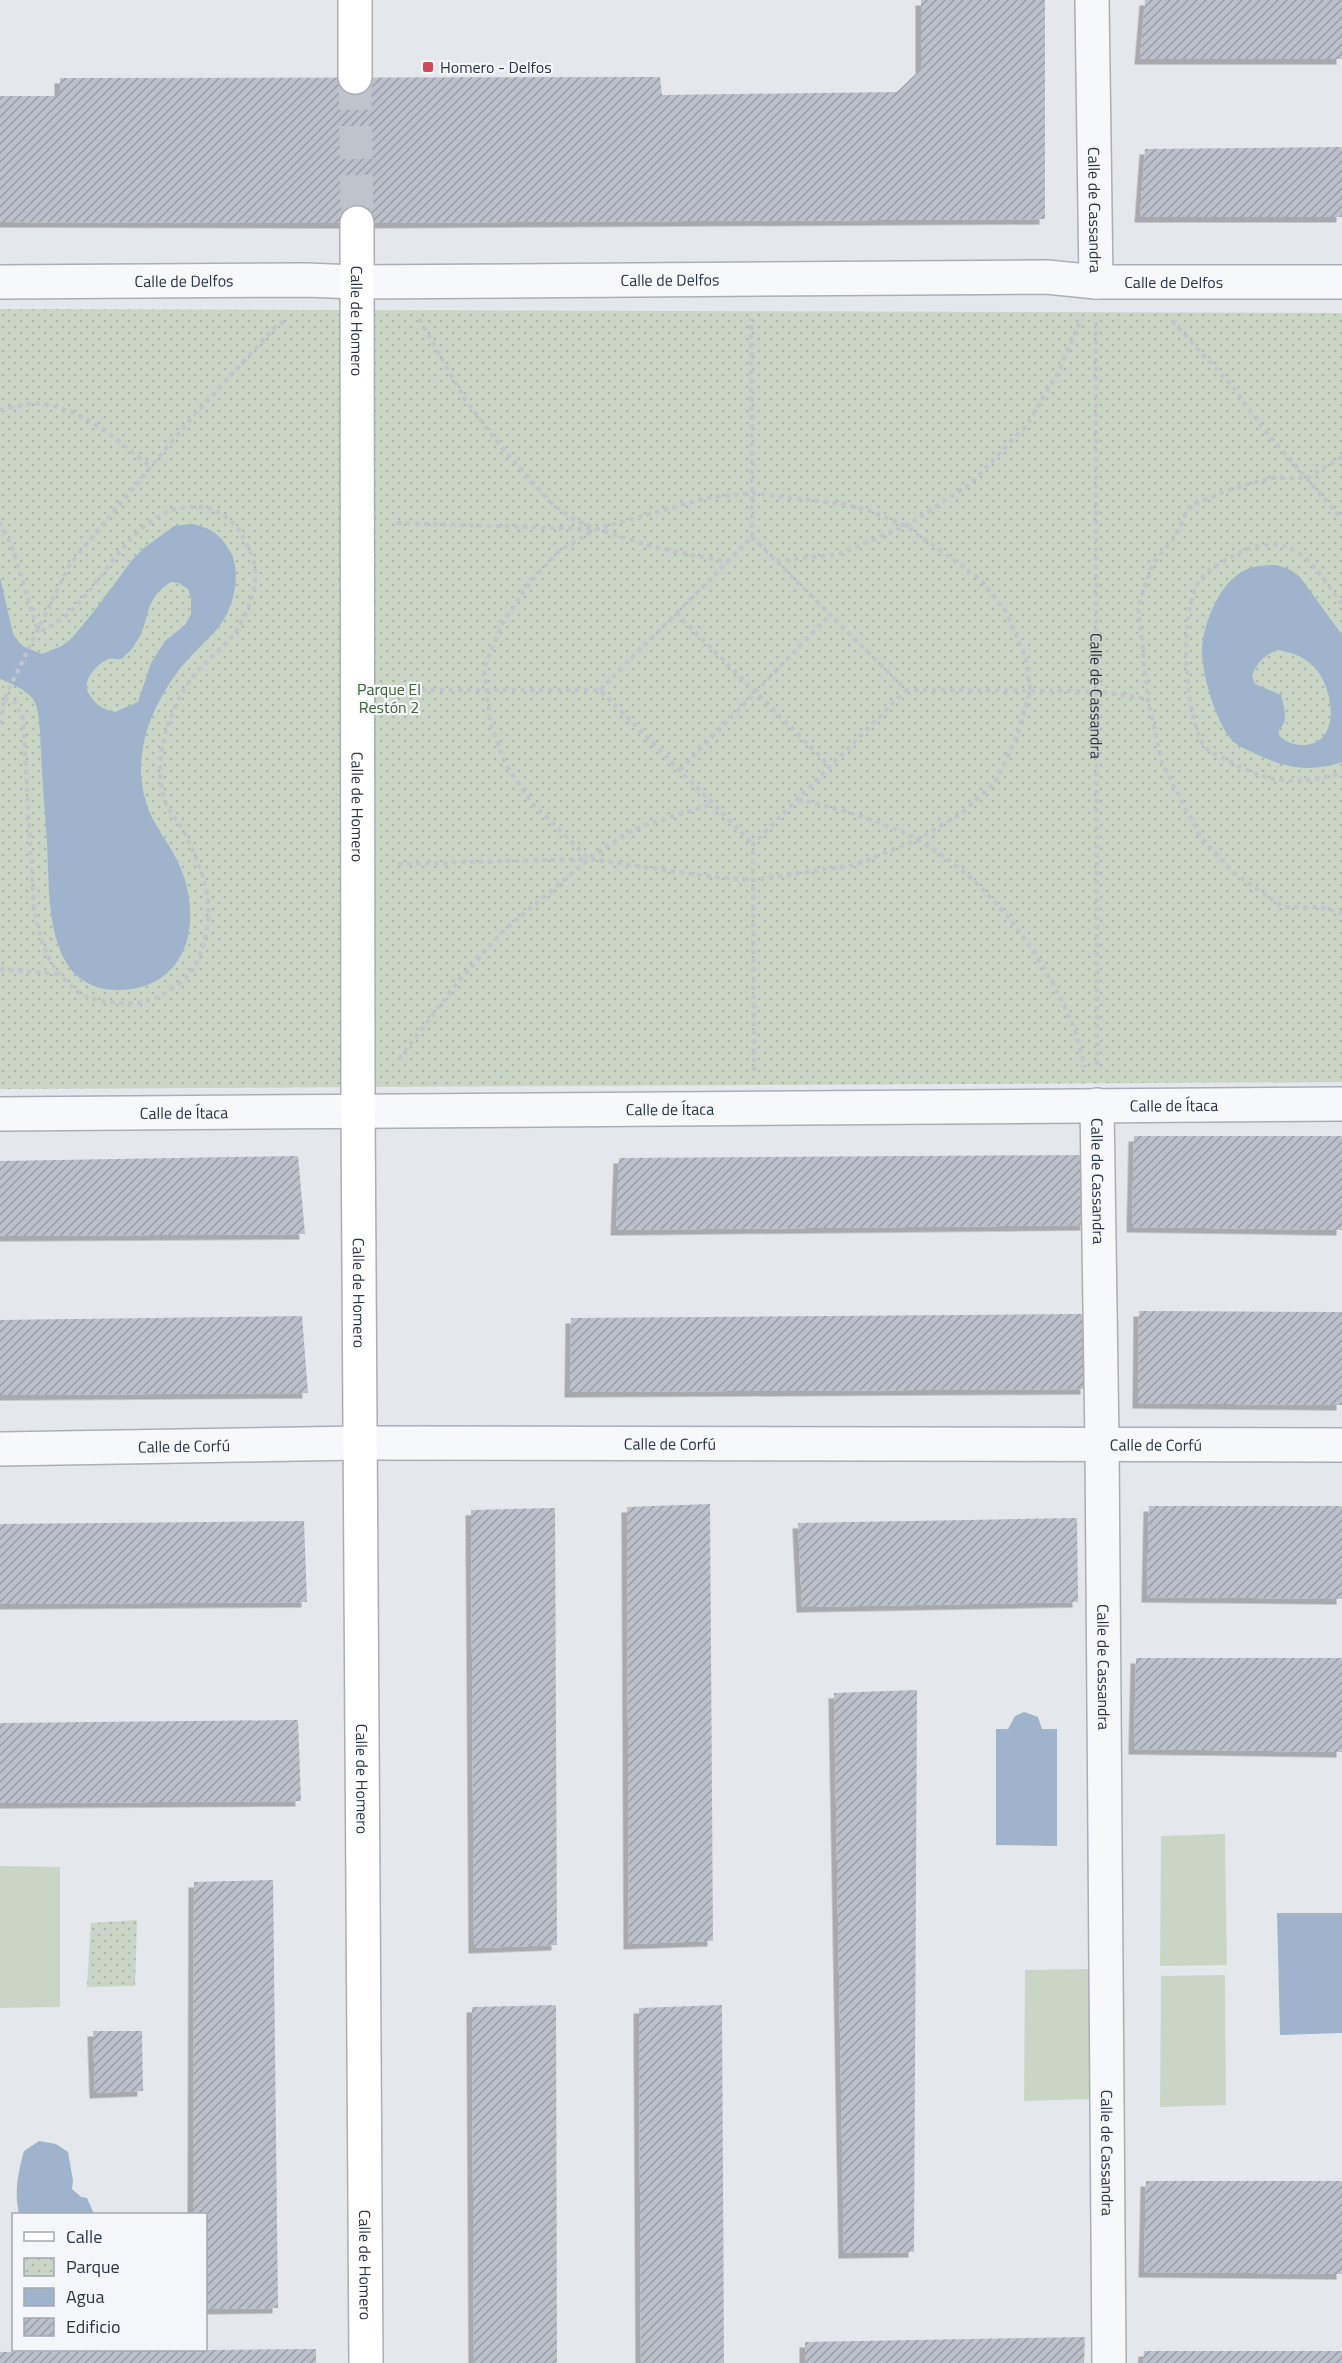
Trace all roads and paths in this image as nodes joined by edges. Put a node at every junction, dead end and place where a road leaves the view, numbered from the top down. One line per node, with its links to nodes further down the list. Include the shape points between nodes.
1 (355, 0): 3 (street)
2 (1092, 0): 9 (street, Calle de Cassandra)
3 (355, 77)
4 (357, 223): 7 (street, Calle de Homero)
5 (751, 279): 8 (street, Calle de Delfos); 9 (street, Calle de Delfos, via 1047,277); 17 (path)
6 (0, 282): 7 (street, Calle de Delfos)
7 (356, 282): 8 (street, Calle de Delfos); 20 (street, Calle de Homero)
8 (399, 282): 22 (path, via 466,401 502,448 553,505)
9 (1096, 282): 10 (street, Calle de Delfos); 21 (path, via 1059,371 1027,425 970,484); 36 (path, Calle de Cassandra)
10 (1143, 282): 11 (street, Calle de Delfos); 16 (path)
11 (1342, 282)
12 (286, 321): 15 (path, via 276,326)
13 (0, 410): 15 (path, via 40,403 71,410)
14 (1342, 457): 16 (path)
15 (151, 467): 29 (path, via 69,564)
16 (1307, 478): 18 (path); 38 (path, via 1272,478 1190,506 1174,538 1153,564 1138,605)
17 (752, 493): 21 (path, via 843,504); 22 (path, via 706,498); 23 (path)
18 (1342, 519)
19 (0, 522): 29 (path, via 12,547)
20 (357, 522): 22 (path); 30 (street, Calle de Homero)
21 (906, 526): 24 (path, via 838,554); 35 (path, via 980,579 1007,613 1026,659)
22 (597, 529): 25 (path, via 653,547); 31 (path, via 559,551 531,581 504,620 484,668)
23 (752, 537): 24 (path); 25 (path)
24 (776, 561): 28 (path)
25 (728, 562): 27 (path)
26 (1342, 604): 42 (path, via 1317,570 1294,549 1275,545 1252,547 1202,577 1189,606 1186,638 1192,713 1206,748 1274,780 1299,783)
27 (676, 613): 32 (path); 34 (path)
28 (830, 615): 33 (path); 34 (path)
29 (37, 628): 37 (path); 52 (path, via 43,630 70,615 125,546 170,510 212,510 230,520 250,551 255,569 251,601 231,637 195,675 180,698 168,721 162,747 163,795 206,885 210,912 199,958 187,978 168,992 142,1003 112,1003 80,995)
30 (357, 690): 31 (path); 48 (street, Calle de Homero)
31 (486, 690): 32 (path); 47 (path, via 490,722 505,764 531,802)
32 (600, 690): 41 (path)
33 (906, 690): 35 (path); 40 (path)
34 (754, 691): 40 (path); 41 (path)
35 (1030, 691): 36 (path); 45 (path, via 1017,736 996,781 962,813)
36 (1096, 691): 38 (path); 54 (path, Calle de Cassandra)
37 (3, 697): 39 (path); 52 (path, via 16,703 23,718 34,909 40,938)
38 (1148, 699): 50 (path, via 1162,763 1200,836 1235,874 1283,907 1321,907)
39 (0, 724)
40 (830, 766): 43 (path)
41 (680, 770): 44 (path)
42 (1342, 773)
43 (798, 799): 45 (path, via 847,811); 46 (path)
44 (713, 804): 46 (path); 47 (path, via 642,826)
45 (917, 840): 49 (path, via 855,865); 54 (path, via 959,866 991,896 1043,966 1073,1025)
46 (753, 844): 49 (path)
47 (589, 859): 48 (path); 49 (path); 56 (path, via 501,933 457,983)
48 (358, 865): 56 (street, Calle de Homero)
49 (753, 880): 55 (path)
50 (1342, 913)
51 (0, 969): 52 (path)
52 (58, 974)
53 (1342, 1104): 54 (street, Calle de Ítaca)
54 (1097, 1105): 55 (street, Calle de Ítaca); 59 (street, Calle de Cassandra)
55 (755, 1108): 56 (street, Calle de Ítaca)
56 (358, 1112): 57 (street, Calle de Ítaca); 58 (street, Calle de Homero)
57 (0, 1114)
58 (362, 1443): 59 (street, Calle de Corfú); 61 (street, Calle de Corfú); 62 (street, Calle de Homero)
59 (1102, 1444): 60 (street, Calle de Corfú); 63 (street, Calle de Cassandra)
60 (1342, 1445)
61 (0, 1449)
62 (366, 2363)
63 (1109, 2363)

